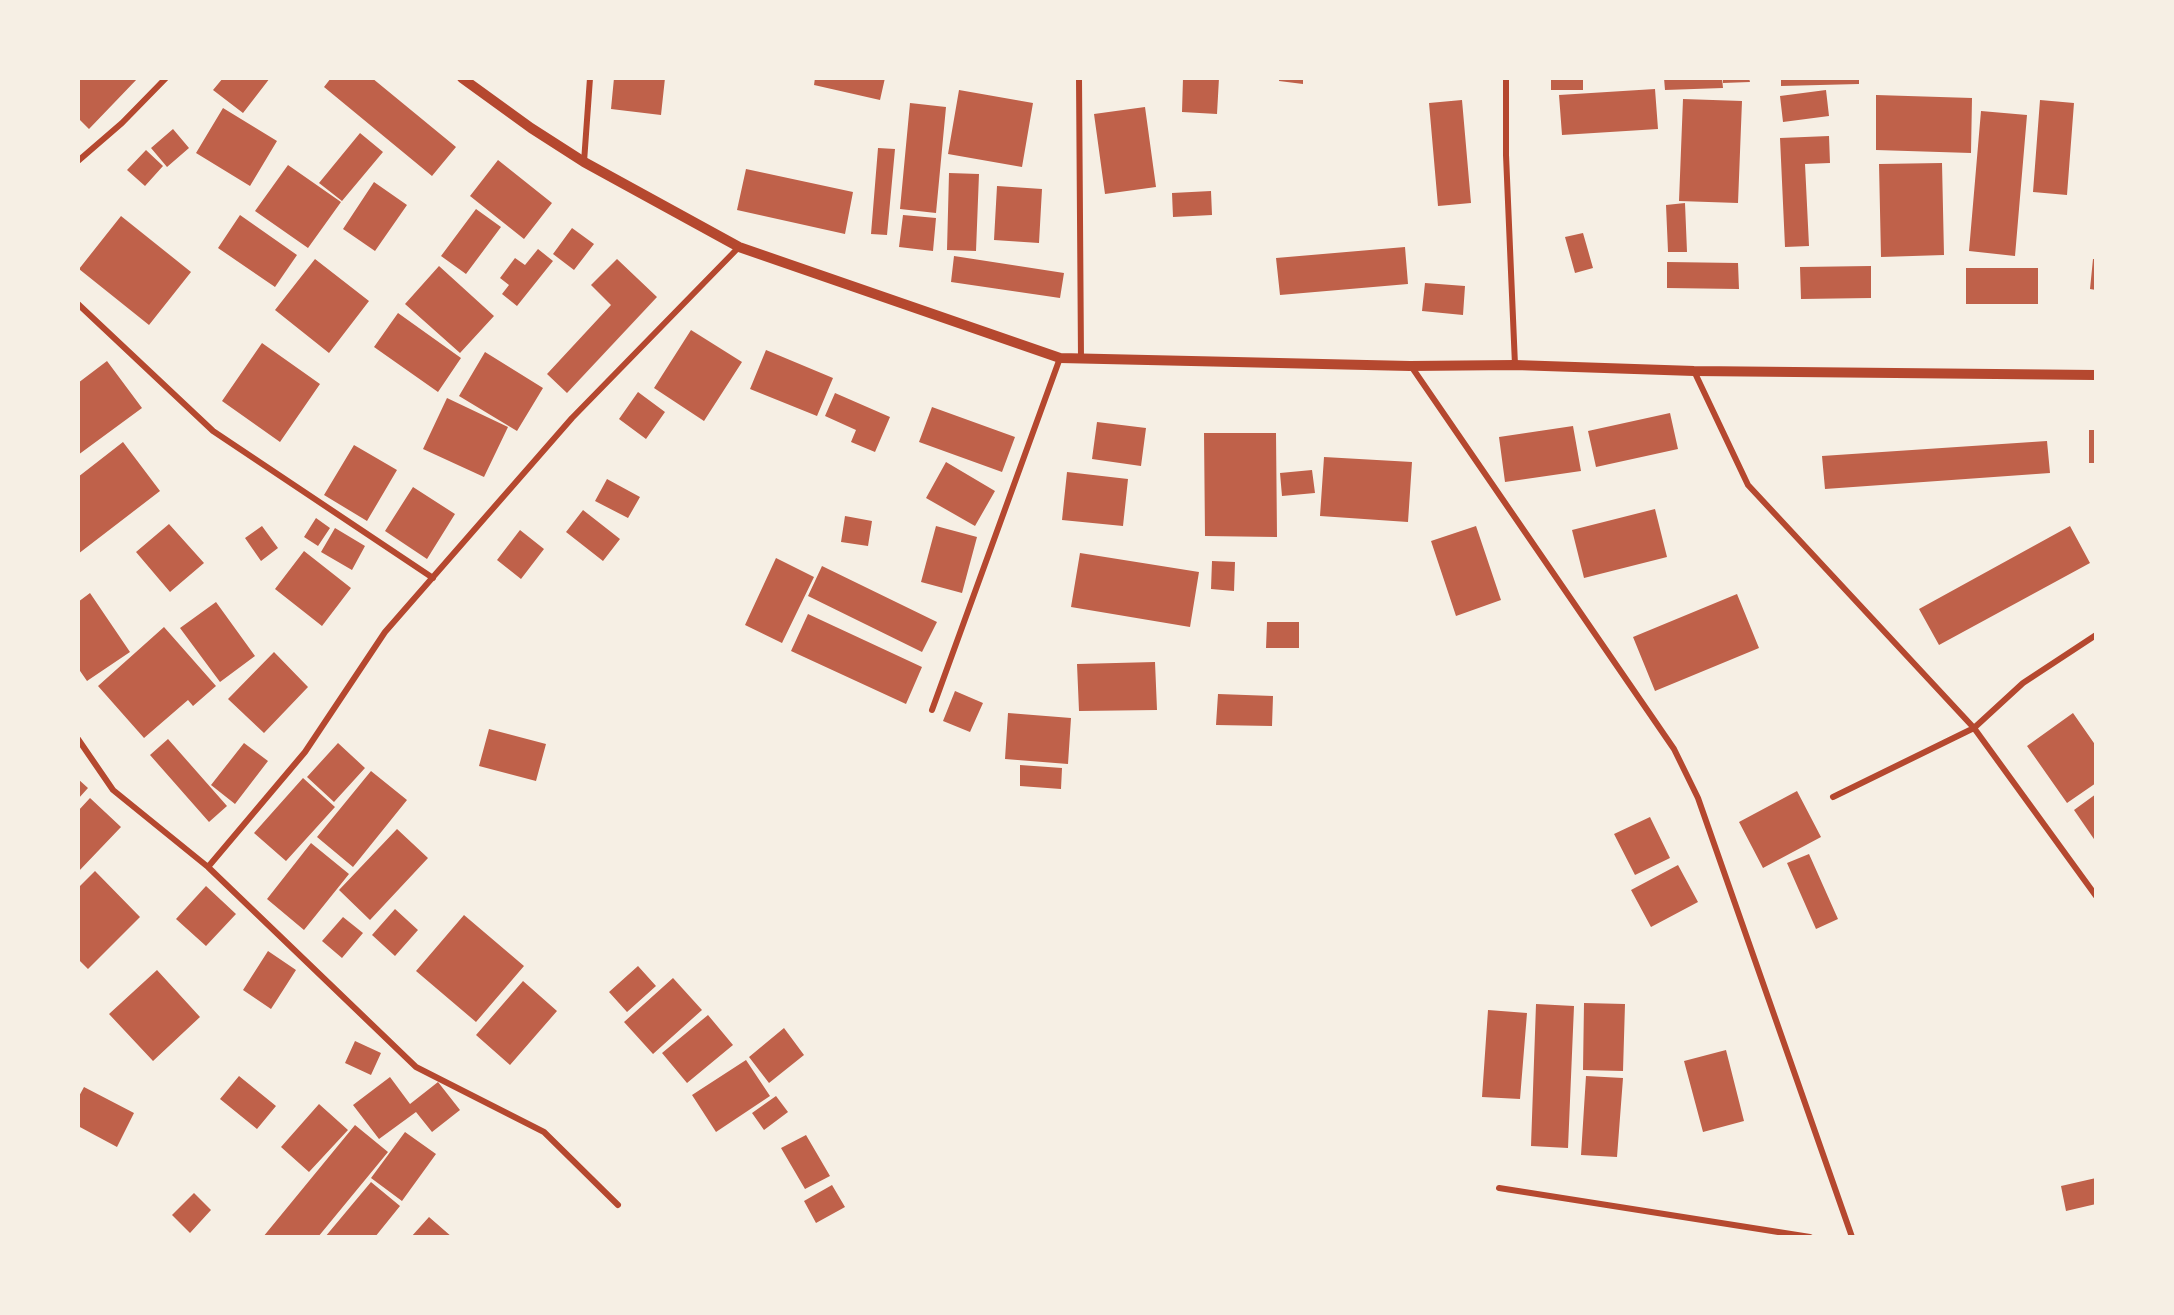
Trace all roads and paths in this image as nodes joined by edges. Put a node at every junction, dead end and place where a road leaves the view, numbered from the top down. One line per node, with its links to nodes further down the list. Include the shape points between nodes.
1 (166, 78): 6 (street)
2 (462, 78): 7 (street)
3 (590, 78): 7 (street)
4 (1079, 78): 11 (street)
5 (1506, 78): 12 (street)
6 (78, 161)
7 (584, 162): 8 (street)
8 (739, 247): 10 (street); 16 (street, via 572,418)
9 (78, 304): 16 (street, via 213,431)
10 (1060, 358): 11 (street); 18 (street)
11 (1081, 358): 13 (street)
12 (1515, 365): 13 (street); 14 (street)
13 (1410, 366): 27 (street, via 1674,749 1698,798)
14 (1694, 371): 15 (street); 19 (street, via 1748,485)
15 (2096, 375)
16 (433, 578): 22 (street, via 385,632 305,752)
17 (2096, 635): 19 (street, via 2023,683)
18 (932, 710)
19 (1974, 728): 21 (street); 23 (street)
20 (78, 739): 22 (street, via 113,790)
21 (1833, 797)
22 (208, 867): 25 (street, via 416,1067 544,1131)
23 (2096, 896)
24 (1499, 1188): 26 (street)
25 (618, 1205)
26 (1810, 1237)
27 (1852, 1237)

